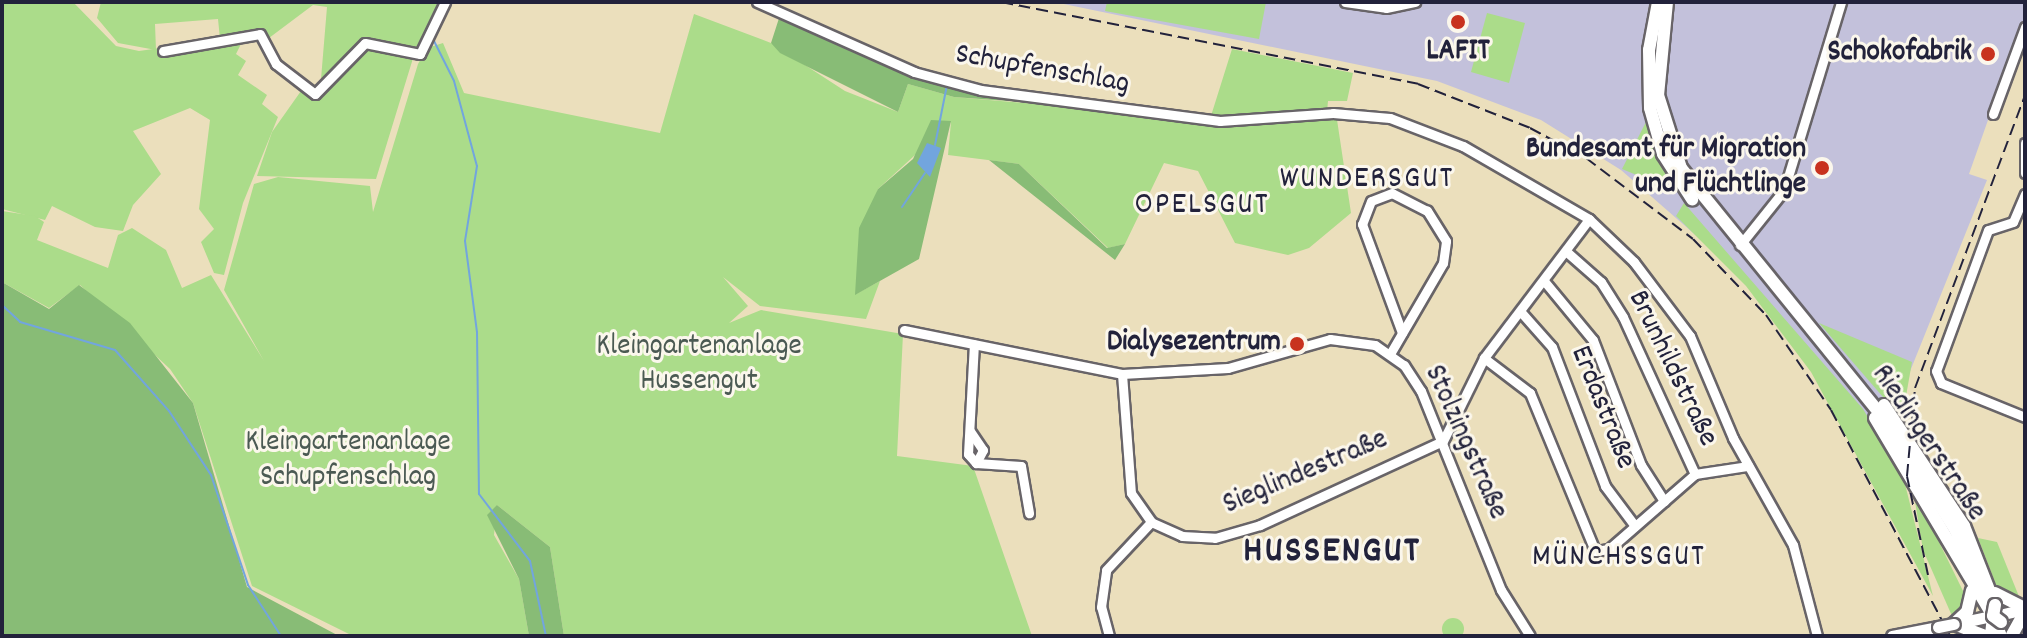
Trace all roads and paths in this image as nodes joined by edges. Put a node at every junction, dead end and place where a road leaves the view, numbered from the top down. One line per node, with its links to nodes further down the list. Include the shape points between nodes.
1 (445, 2): 9 (street, via 420,54 365,43 315,94 276,64 260,34)
2 (757, 2): 14 (street, Schupfenschlag, via 914,72 981,90 1220,121 1333,113 1435,132)
3 (1345, 2): 4 (street, via 1386,8)
4 (1415, 2)
5 (1658, 2): 19 (main road, Riedingerstraße, via 1648,84 1663,154 1705,216)
6 (1667, 2): 15 (main road, Riedingerstraße, via 1662,31 1663,130 1695,190)
7 (1841, 2): 15 (street, via 1784,190)
8 (2025, 27): 10 (street)
9 (163, 51)
10 (1993, 114)
11 (2025, 143): 12 (street, via 2020,156)
12 (2025, 173)
13 (2025, 194): 27 (street, via 2013,222 1988,230 1936,371 1941,383)
14 (1589, 219): 16 (street); 29 (street, Schupfenschlag, via 1675,311)
15 (1740, 245): 19 (main road, Riedingerstraße)
16 (1568, 253): 17 (street); 30 (street, Brunhildstraße, via 1618,309)
17 (1545, 282): 18 (street); 31 (street, via 1593,340 1641,465)
18 (1520, 311): 24 (street); 34 (street, Erdastraße, via 1552,347 1605,486)
19 (1799, 315): 26 (main road, Riedingerstraße)
20 (904, 330): 22 (street, Stolzingstraße)
21 (1402, 333): 21 (street, via 1443,263 1446,241 1411,199 1376,197 1362,231); 23 (street)
22 (974, 344): 25 (street, Stolzingstraße); 32 (street, via 968,457 976,463 1021,466)
23 (1390, 354): 25 (street, Stolzingstraße, via 1362,340 1330,339 1228,368); 28 (street, Stolzingstraße, via 1414,378)
24 (1484, 358): 28 (street); 34 (street, via 1530,393 1591,547 1609,549)
25 (1122, 374): 33 (street, via 1127,477)
26 (1851, 377): 35 (main road, via 1936,514); 37 (main road, Riedingerstraße, via 1930,486); 37 (main road, via 1924,458)
27 (2025, 417)
28 (1443, 441): 33 (street, Sieglindestraße, via 1238,533 1195,538); 40 (street, Stolzingstraße, via 1497,582)
29 (1748, 466): 30 (street); 41 (street, Schupfenschlag, via 1804,571)
30 (1695, 474): 31 (street)
31 (1664, 501): 34 (street)
32 (1029, 513)
33 (1151, 522): 39 (street, via 1106,570 1101,607)
34 (1635, 526)
35 (1972, 591): 37 (main road); 38 (main road, via 1967,612)
36 (2025, 610): 37 (main road); 37 (street); 44 (main road)
37 (1992, 617): 38 (main road); 43 (main road); 44 (main road)
38 (1954, 624): 42 (street, bridge)
39 (1109, 636)
40 (1530, 636)
41 (1817, 636)
42 (1892, 636)
43 (2001, 636)
44 (2012, 636)

